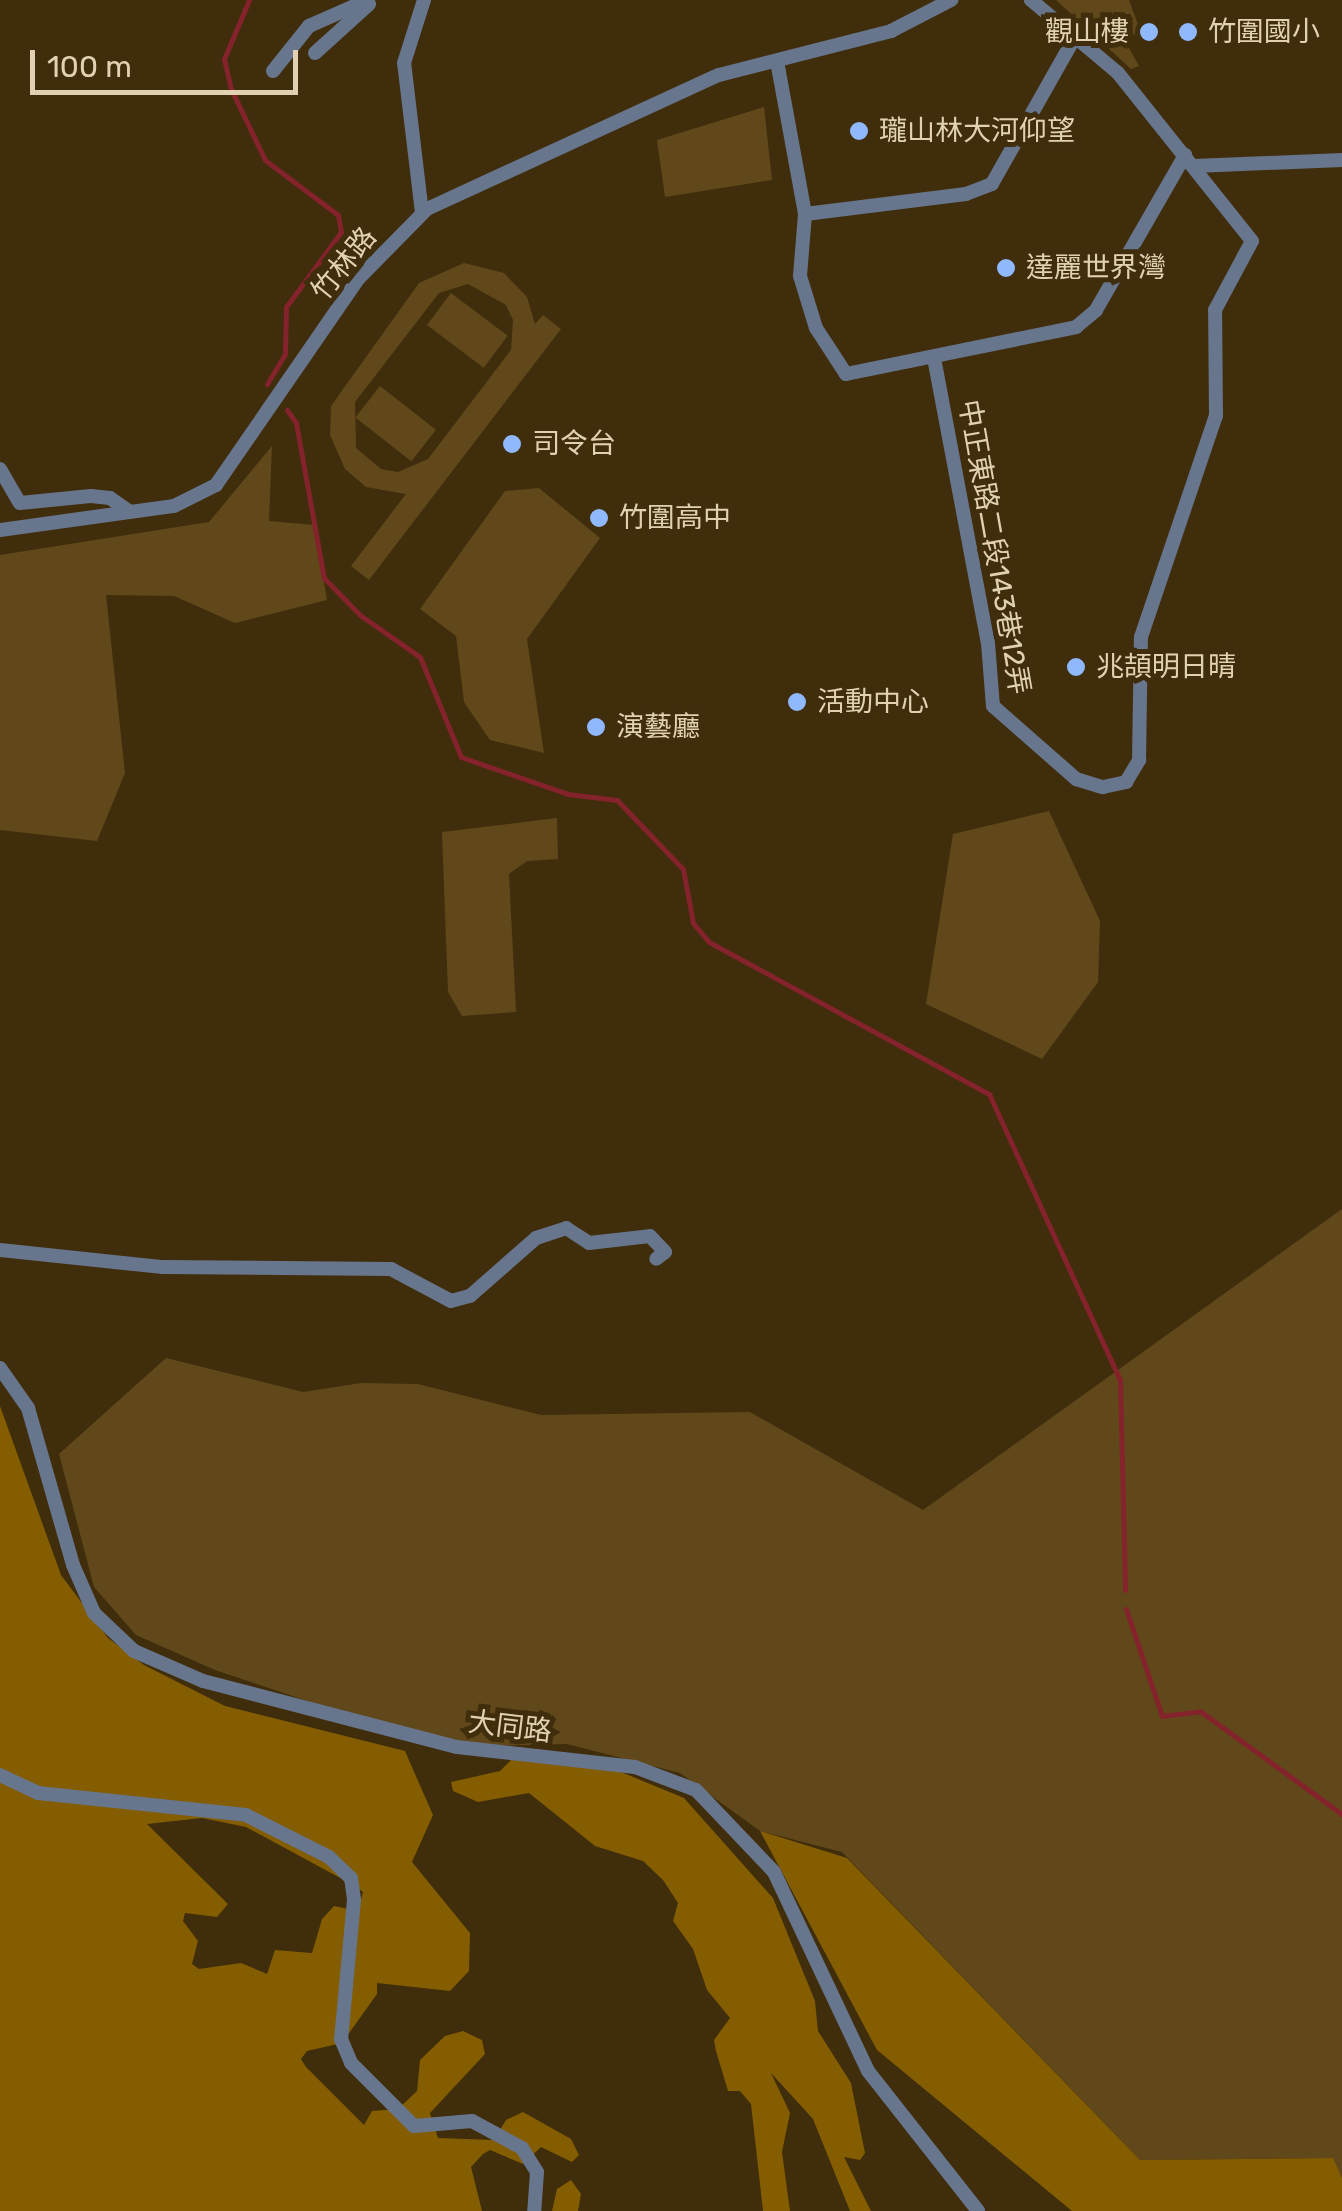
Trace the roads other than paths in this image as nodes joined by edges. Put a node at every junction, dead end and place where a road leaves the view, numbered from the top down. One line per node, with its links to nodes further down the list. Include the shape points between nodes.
1 (371, 0): 6 (street); 8 (street, via 310,26)
2 (424, 0): 11 (street, via 404,64)
3 (950, 0): 7 (street, 竹林路, via 892,31)
4 (1031, 0): 5 (street)
5 (1075, 37): 9 (street, via 1118,73); 12 (street, via 992,184 966,194)
6 (315, 53)
7 (777, 61): 11 (street, 竹林路, via 719,75 495,173); 12 (street)
8 (273, 72)
9 (1190, 160): 10 (street); 13 (street, via 1096,310 1076,327); 13 (street, 中正東路二段143巷12弄, via 1252,242 1215,310 1216,416 1141,637 1139,760 1126,782 1103,787 1076,779 993,706 988,643)
10 (1342, 160)
11 (422, 213): 15 (street, 竹林路, via 359,278 216,486 174,506)
12 (804, 214): 13 (street, via 800,276 816,328 846,374)
13 (934, 358)
14 (0, 469): 15 (street, via 20,502 91,496 110,498)
15 (130, 512): 16 (street, 竹林路)
16 (0, 530)
17 (0, 1250): 18 (street, via 163,1267 391,1269 451,1301 470,1296 536,1238 566,1228 589,1243 650,1236 665,1252)
18 (656, 1260)
19 (0, 1368): 22 (street, 大同路, via 28,1408 73,1566 94,1614 134,1651 202,1681 458,1746 635,1766 696,1790 774,1872 868,2071)
20 (0, 1775): 21 (street, via 38,1793 246,1815 329,1857 351,1878 354,1900 341,2038 351,2063 414,2126 472,2121 522,2148 537,2172)
21 (534, 2211)
22 (978, 2211)

